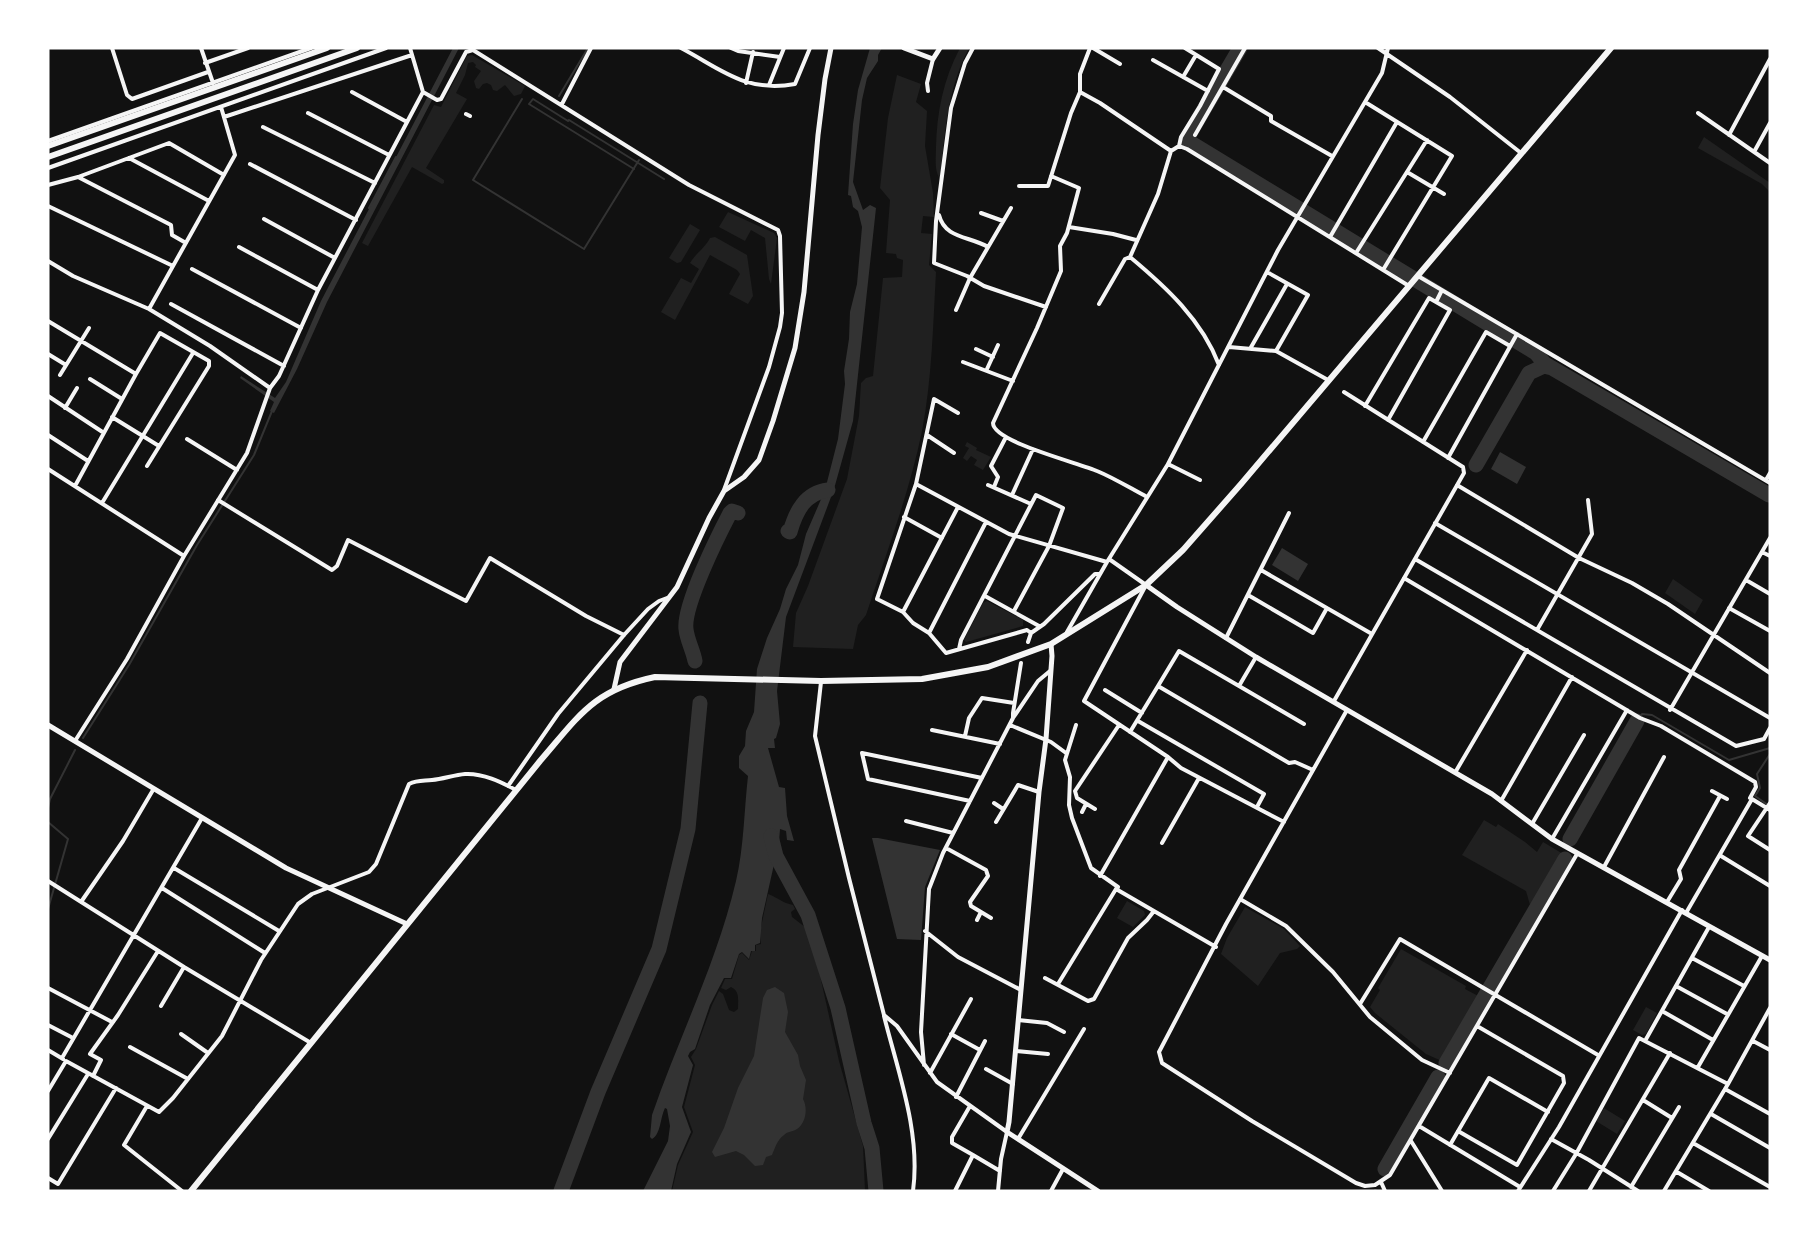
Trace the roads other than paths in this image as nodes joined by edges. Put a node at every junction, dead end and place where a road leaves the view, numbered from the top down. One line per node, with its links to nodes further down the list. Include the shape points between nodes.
1 (112, 48): 34 (street, via 127,95 132,99)
2 (201, 48): 32 (street)
3 (248, 48): 32 (street)
4 (311, 48): 37 (street)
5 (327, 48): 59 (main road)
6 (357, 48): 66 (main road)
7 (386, 48): 47 (street)
8 (410, 48): 26 (street)
9 (591, 48): 46 (street)
10 (681, 48): 36 (street)
11 (731, 48): 24 (street)
12 (784, 48): 28 (street)
13 (810, 48): 38 (street, via 795,84)
14 (831, 48): 173 (street, via 795,348 759,460)
15 (904, 48): 29 (street)
16 (940, 48): 29 (street)
17 (973, 48): 83 (street, via 951,108)
18 (1091, 48): 33 (street); 44 (street, via 1080,74)
19 (1185, 48): 27 (street)
20 (1245, 48): 39 (street)
21 (1378, 48): 25 (street)
22 (1388, 48): 25 (street)
23 (1611, 48): 63 (main road)
24 (753, 52): 28 (street); 36 (street)
25 (1387, 54): 45 (street, via 1382,73); 63 (street, via 1450,97)
26 (412, 55): 43 (street); 50 (street)
27 (1196, 55): 35 (street); 40 (street, via 1219,69)
28 (780, 57): 38 (street)
29 (933, 59): 41 (street)
30 (1770, 59): 56 (street)
31 (1153, 60): 35 (street)
32 (205, 63): 34 (street)
33 (1120, 64)
34 (208, 72): 37 (street)
35 (1183, 77): 40 (street)
36 (746, 82): 38 (street)
37 (213, 83): 57 (street)
38 (769, 85)
39 (1223, 87): 55 (street); 65 (street, via 1271,116 1271,121)
40 (1208, 90): 60 (street)
41 (928, 91)
42 (352, 92): 51 (street)
43 (423, 92): 46 (street, via 441,99 466,52 474,50); 51 (street)
44 (1080, 92): 61 (street); 73 (street)
45 (1365, 102): 52 (street); 65 (street)
46 (562, 104): 173 (street, via 704,193 778,230 780,327)
47 (221, 107): 50 (street); 70 (street)
48 (308, 113): 64 (street)
49 (1698, 113): 56 (street)
50 (224, 117): 72 (street, via 235,154)
51 (407, 122): 64 (street)
52 (1397, 122): 58 (street); 90 (street)
53 (1770, 123): 62 (street)
54 (263, 126): 75 (street)
55 (1195, 135)
56 (1729, 135): 62 (street)
57 (48, 141)
58 (1427, 141): 71 (street); 78 (street, via 1452,156)
59 (48, 146)
60 (1179, 146): 61 (street); 85 (street)
61 (1171, 150): 91 (street, via 1158,194)
62 (1755, 153): 68 (street)
63 (1521, 154): 103 (main road)
64 (389, 155): 75 (street)
65 (1332, 156): 85 (street)
66 (48, 157)
67 (129, 158): 72 (street, via 169,143); 74 (street); 80 (street)
68 (1770, 163)
69 (250, 164): 87 (street)
70 (48, 168)
71 (1407, 172): 78 (street); 95 (street)
72 (224, 175): 80 (street)
73 (1051, 176): 77 (street, via 1048,186); 89 (street, via 1079,188)
74 (78, 177): 76 (street); 92 (street, via 171,225 172,235)
75 (375, 183): 87 (street)
76 (48, 186)
77 (1019, 186)
78 (1433, 188): 79 (street); 101 (street)
79 (1444, 194)
80 (209, 201): 92 (street)
81 (48, 206): 99 (street)
82 (1011, 208): 88 (street)
83 (938, 212): 94 (street, via 944,228); 104 (street, via 934,263)
84 (981, 213): 88 (street)
85 (1297, 217): 90 (street); 102 (street)
86 (264, 219): 97 (street)
87 (356, 220): 97 (street)
88 (1003, 221): 94 (street)
89 (1069, 227): 91 (street); 112 (street, via 1060,246 1061,271)
90 (1330, 237): 95 (street)
91 (1136, 240): 96 (street)
92 (186, 243): 99 (street)
93 (239, 247): 107 (street)
94 (988, 247): 104 (street)
95 (1356, 253): 101 (street)
96 (1130, 257): 111 (street, via 1125,259); 132 (street, via 1160,281 1191,316 1213,349)
97 (335, 258): 107 (street)
98 (49, 264): 113 (street)
99 (173, 267): 113 (street)
100 (192, 269): 117 (street)
101 (1383, 270): 106 (street)
102 (1267, 272): 105 (street); 122 (street)
103 (1418, 276): 106 (main road); 108 (street)
104 (970, 278): 112 (street); 114 (street)
105 (1287, 284): 124 (street); 125 (street, via 1308,295)
106 (1409, 286): 137 (main road)
107 (318, 290): 117 (street)
108 (1442, 290): 109 (street); 118 (street)
109 (1436, 302): 144 (street, via 1429,298); 148 (street, via 1450,310)
110 (171, 304): 131 (street)
111 (1099, 304)
112 (1046, 307): 138 (street)
113 (149, 309): 141 (street, via 210,346)
114 (956, 310)
115 (48, 321): 119 (street)
116 (89, 328): 119 (street)
117 (301, 328): 131 (street)
118 (1516, 336): 121 (street); 167 (street)
119 (81, 341): 130 (street); 134 (street)
120 (998, 345): 128 (street)
121 (1511, 345): 155 (street, via 1486,332); 159 (street)
122 (1229, 347): 124 (street); 132 (street)
123 (976, 349): 128 (street)
124 (1250, 349): 125 (street)
125 (1276, 351): 137 (street)
126 (193, 352): 134 (street, via 160,333); 151 (street); 156 (street, via 208,361 209,366)
127 (48, 354): 130 (street)
128 (993, 357): 133 (street)
129 (963, 362): 133 (street)
130 (66, 365): 135 (street)
131 (284, 366): 141 (street)
132 (1219, 366): 161 (street)
133 (987, 369): 138 (street)
134 (136, 374): 143 (street)
135 (60, 375)
136 (90, 379): 143 (street)
137 (1329, 380): 199 (main road, via 1183,550)
138 (1013, 381): 153 (street, via 993,425)
139 (76, 388): 145 (street)
140 (1344, 392): 144 (street)
141 (268, 393): 164 (street)
142 (48, 396): 145 (street)
143 (122, 399): 147 (street)
144 (1365, 406): 148 (street)
145 (65, 408): 149 (street)
146 (958, 413): 152 (street, via 934,399)
147 (112, 417): 149 (street); 151 (street)
148 (1388, 420): 155 (street)
149 (104, 433): 160 (street)
150 (48, 435): 160 (street)
151 (143, 435): 156 (street); 178 (street)
152 (927, 435): 158 (street); 168 (street)
153 (1006, 437): 157 (street); 172 (street, via 991,466 998,477)
154 (187, 439): 164 (street)
155 (1423, 442): 159 (street)
156 (159, 446): 162 (street)
157 (1033, 449): 174 (street); 175 (street, via 1097,471)
158 (954, 453)
159 (1448, 458): 170 (street, via 1463,467)
160 (88, 461): 171 (street)
161 (1168, 464): 166 (street); 175 (street)
162 (147, 466)
163 (48, 469): 171 (street)
164 (237, 470): 177 (street)
165 (1770, 472): 167 (street)
166 (1200, 480)
167 (1768, 482)
168 (916, 484): 180 (street); 182 (street)
169 (988, 485): 172 (street)
170 (1457, 485): 184 (street); 192 (street)
171 (75, 486): 178 (street)
172 (994, 488): 174 (street)
173 (724, 491): 204 (street)
174 (1012, 495): 179 (street)
175 (1147, 497): 194 (street)
176 (1588, 500): 192 (street, via 1592,534)
177 (219, 501): 190 (street); 215 (street, via 332,570 348,540 466,601 490,558)
178 (102, 503): 190 (street)
179 (1031, 504): 185 (street); 188 (street, via 1036,495 1063,508)
180 (958, 507): 183 (street); 186 (street)
181 (1289, 513): 195 (street)
182 (904, 517): 186 (street); 208 (street, via 877,599)
183 (986, 522): 185 (street); 212 (street)
184 (1435, 523): 193 (street); 202 (street)
185 (1016, 537): 188 (street); 203 (street)
186 (942, 538): 208 (street)
187 (1770, 538): 189 (street)
188 (1048, 546): 194 (street); 207 (street)
189 (1762, 552): 191 (street); 198 (street)
190 (184, 556): 254 (street)
191 (1770, 556)
192 (1579, 558): 202 (street); 217 (street, via 1659,598)
193 (1415, 559): 197 (street); 210 (street)
194 (1108, 561): 196 (street); 199 (street)
195 (1261, 570): 201 (street); 205 (street)
196 (1100, 574): 209 (street, via 1095,574); 216 (street)
197 (1404, 578): 214 (street); 222 (street)
198 (1746, 580): 200 (street); 206 (street)
199 (1146, 585): 216 (main road); 218 (street); 247 (street, via 1084,701)
200 (1770, 594)
201 (1248, 595): 205 (street, via 1313,633); 218 (street)
202 (1559, 595): 210 (street); 226 (street)
203 (985, 596): 207 (street); 221 (street)
204 (669, 597): 215 (street, via 648,609); 232 (street, via 620,662)
205 (1327, 608): 214 (street)
206 (1730, 608): 211 (street); 217 (street)
207 (1014, 611): 209 (street)
208 (903, 612): 212 (street)
209 (1039, 626): 213 (street)
210 (1537, 630): 238 (street)
211 (1770, 631)
212 (929, 633): 221 (street, via 946,653)
213 (1031, 633): 219 (street); 221 (street, via 1027,630)
214 (1372, 634): 234 (street)
215 (624, 635): 263 (street, via 558,714)
216 (1065, 636): 220 (main road)
217 (1713, 636): 226 (street); 227 (street)
218 (1226, 638): 223 (street)
219 (1028, 642)
220 (1050, 644): 225 (street); 229 (main road, via 988,667 922,679)
221 (959, 649)
222 (1527, 650): 228 (street); 260 (street)
223 (1256, 657): 231 (street); 234 (street)
224 (1021, 663): 235 (street)
225 (1051, 670): 240 (street, via 1038,681); 253 (street)
226 (1692, 673): 238 (street); 241 (street)
227 (1770, 673)
228 (1572, 677): 237 (street); 272 (street)
229 (821, 681): 232 (main road, via 656,677); 337 (street, via 815,736)
230 (1158, 686): 231 (street, via 1179,651); 239 (street); 259 (street, via 1289,763)
231 (1239, 686): 243 (street)
232 (614, 689): 265 (main road, via 584,710)
233 (1105, 690): 239 (street)
234 (1334, 701): 236 (street)
235 (1014, 703): 240 (street); 252 (street, via 982,698 969,718)
236 (1347, 709): 259 (street); 260 (street)
237 (1627, 710): 269 (street, via 1755,782); 286 (street)
238 (1671, 710): 248 (street, via 1736,747 1764,739)
239 (1142, 713): 242 (street)
240 (1013, 718): 245 (street)
241 (1770, 718)
242 (1138, 721): 250 (street); 275 (street, via 1264,794)
243 (1304, 724)
244 (48, 725): 254 (street)
245 (1010, 725): 253 (street); 255 (street)
246 (1076, 725): 256 (street)
247 (1119, 725): 250 (street); 274 (street, via 1075,791)
248 (1770, 728)
249 (932, 730): 252 (street)
250 (1130, 732): 257 (street)
251 (1584, 735): 284 (street)
252 (965, 736): 255 (street)
253 (1046, 739): 256 (street); 267 (street)
254 (75, 742): 264 (street)
255 (1000, 744): 261 (street)
256 (1066, 753): 296 (street, via 1072,818 1091,868)
257 (1168, 757): 262 (street); 296 (street)
258 (1664, 757): 294 (street)
259 (1313, 770): 283 (street)
260 (1455, 771): 272 (street)
261 (982, 778): 271 (street); 271 (street, via 862,753 868,779)
262 (1199, 778): 275 (street); 287 (street)
263 (508, 786): 265 (street); 299 (street, via 485,776 467,774 409,784 376,864 369,872)
264 (153, 790): 280 (street); 303 (street)
265 (516, 790): 310 (main road)
266 (1712, 791): 268 (street)
267 (1039, 792): 277 (street, via 1018,785); 327 (street)
268 (1720, 796): 270 (street); 288 (street)
269 (1752, 799): 276 (street); 293 (street)
270 (1727, 800)
271 (970, 801): 285 (street)
272 (1502, 801): 284 (street)
273 (994, 804): 277 (street)
274 (1086, 804): 278 (street); 279 (street)
275 (1257, 807): 283 (street)
276 (1769, 807): 291 (street, via 1748,836)
277 (1004, 809): 282 (street)
278 (1095, 809)
279 (1082, 812)
280 (201, 818): 295 (street); 299 (street, via 286,868)
281 (906, 821): 285 (street)
282 (996, 822)
283 (1284, 822): 302 (street)
284 (1532, 824): 286 (street)
285 (953, 833): 289 (street)
286 (1552, 839): 292 (street)
287 (1162, 843)
288 (1692, 845): 290 (street); 304 (street, via 1679,870 1681,879)
289 (946, 848): 306 (street, via 986,870 988,876 970,902); 313 (street, via 929,889)
290 (1699, 849)
291 (1770, 850)
292 (1577, 854): 294 (street); 328 (street)
293 (1721, 856): 298 (street); 307 (street)
294 (1605, 867): 304 (street)
295 (174, 868): 300 (street); 312 (street)
296 (1100, 876): 301 (street, via 1118,887)
297 (48, 881): 303 (street)
298 (1770, 886)
299 (327, 887): 310 (street); 312 (street, via 298,904)
300 (162, 888): 314 (street); 317 (street)
301 (1116, 890): 305 (street); 323 (street)
302 (1240, 899): 315 (street); 331 (street, via 1286,926)
303 (81, 902): 314 (street)
304 (1667, 902): 307 (street)
305 (1154, 911): 315 (street); 323 (street, via 1128,938 1094,999 1088,1001)
306 (981, 912): 308 (street); 309 (street)
307 (1684, 912): 311 (street); 360 (street)
308 (991, 918)
309 (977, 920)
310 (407, 924): 351 (main road)
311 (1709, 926): 318 (street); 319 (street)
312 (279, 931): 317 (street)
313 (925, 931): 327 (street, via 958,957); 362 (street, via 921,1032)
314 (133, 934): 316 (street); 334 (street)
315 (1216, 947): 402 (street, via 1159,1050 1161,1061 1356,1183)
316 (158, 951): 321 (street); 339 (street)
317 (265, 953): 329 (street)
318 (1762, 955): 320 (street); 325 (street)
319 (1692, 958): 324 (street); 325 (street)
320 (1770, 960)
321 (184, 967): 329 (street); 332 (street)
322 (1045, 978): 323 (street)
323 (1058, 984)
324 (1676, 986): 335 (street); 336 (street)
325 (1744, 986): 336 (street)
326 (48, 988): 334 (street)
327 (1021, 990): 338 (street)
328 (1495, 996): 331 (street, via 1400,939); 341 (street); 360 (street)
329 (239, 999): 351 (street); 357 (street, via 222,1036)
330 (970, 999): 345 (street)
331 (1360, 1004): 366 (street, via 1370,1017 1422,1059)
332 (161, 1006)
333 (1770, 1009): 350 (street)
334 (89, 1010): 339 (street); 346 (street)
335 (1662, 1011): 347 (street); 349 (street)
336 (1727, 1014): 347 (street)
337 (884, 1015): 362 (street, via 897,1026); 408 (street, via 912,1132)
338 (1018, 1020): 343 (street, via 1047,1023); 356 (street)
339 (112, 1022): 368 (street, via 90,1054 101,1060)
340 (48, 1025): 346 (street)
341 (1478, 1026): 366 (street); 380 (street, via 1563,1076 1564,1083)
342 (1084, 1029): 388 (street)
343 (1064, 1032)
344 (181, 1034): 357 (street)
345 (951, 1034): 354 (street); 365 (street)
346 (73, 1038): 361 (street)
347 (1713, 1040): 363 (street)
348 (985, 1041): 354 (street)
349 (1645, 1041): 358 (street); 394 (street, via 1639,1038)
350 (1753, 1041): 355 (street); 371 (street)
351 (312, 1043): 407 (main road)
352 (130, 1047): 369 (street)
353 (48, 1050): 361 (street)
354 (980, 1050): 375 (street)
355 (1770, 1050)
356 (1016, 1051): 359 (street); 370 (street)
357 (208, 1053): 369 (street)
358 (1670, 1053): 363 (street); 376 (street)
359 (1048, 1054)
360 (1598, 1055): 389 (street)
361 (64, 1059): 367 (street); 374 (street)
362 (924, 1065): 365 (street)
363 (1698, 1067): 371 (street)
364 (986, 1069): 370 (street)
365 (930, 1073): 375 (street)
366 (1450, 1073): 384 (street)
367 (88, 1074): 368 (street); 387 (street)
368 (93, 1076): 372 (street)
369 (188, 1079): 377 (street, via 159,1112)
370 (1013, 1084): 386 (street)
371 (1728, 1084): 373 (street)
372 (116, 1088): 377 (street); 400 (street, via 58,1184)
373 (1725, 1089): 381 (street); 382 (street)
374 (48, 1091)
375 (956, 1097): 378 (street)
376 (1643, 1100): 383 (street); 397 (street)
377 (147, 1106): 406 (street, via 124,1145)
378 (970, 1107): 386 (street); 395 (street, via 952,1143)
379 (1679, 1107): 383 (street)
380 (1548, 1112): 385 (street, via 1489,1078); 385 (street, via 1517,1165)
381 (1711, 1114): 391 (street); 393 (street)
382 (1770, 1114)
383 (1672, 1118): 403 (street)
384 (1419, 1126): 390 (street); 392 (street)
385 (1458, 1131): 392 (street)
386 (1007, 1132): 388 (street); 398 (street)
387 (48, 1139)
388 (1018, 1139): 396 (street)
389 (1551, 1140): 394 (street); 405 (street)
390 (1411, 1141): 401 (street, via 1390,1175); 415 (street)
391 (1693, 1143): 399 (street); 404 (street)
392 (1450, 1145): 405 (street)
393 (1770, 1148)
394 (1576, 1154): 397 (street); 416 (street)
395 (973, 1155): 398 (street); 409 (street)
396 (1063, 1169): 411 (street); 412 (street)
397 (1602, 1169): 403 (street); 417 (street)
398 (1000, 1171): 410 (street)
399 (1677, 1172): 419 (street); 420 (street)
400 (48, 1178)
401 (1381, 1182): 402 (street); 414 (street)
402 (1375, 1185): 413 (street)
403 (1631, 1187): 418 (street)
404 (1770, 1187)
405 (1519, 1189)
406 (182, 1191)
407 (191, 1191)
408 (913, 1191)
409 (955, 1191)
410 (998, 1191)
411 (1051, 1191)
412 (1098, 1191)
413 (1371, 1191)
414 (1385, 1191)
415 (1442, 1191)
416 (1553, 1191)
417 (1589, 1191)
418 (1638, 1191)
419 (1665, 1191)
420 (1709, 1191)

